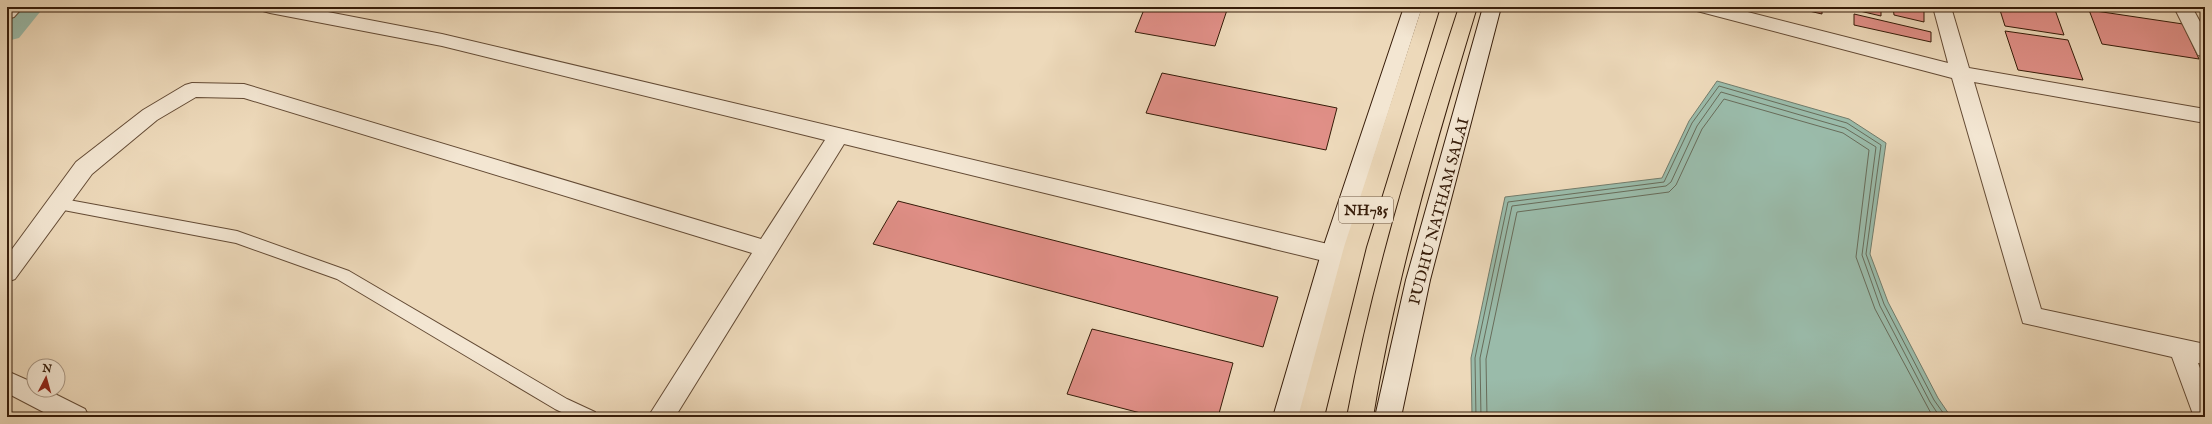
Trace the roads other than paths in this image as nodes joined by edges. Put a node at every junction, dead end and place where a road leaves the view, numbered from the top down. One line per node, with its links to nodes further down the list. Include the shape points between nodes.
1 (14, 7): 10 (street)
2 (270, 7): 14 (street, via 442,40)
3 (1413, 7): 17 (street)
4 (1431, 7): 27 (highway, NH785, via 1355,247)
5 (1468, 7): 28 (highway, NH785, via 1404,214 1369,359)
6 (1492, 7): 29 (street, PUDHU NATHAM SALAI, via 1418,280)
7 (1704, 7): 12 (street)
8 (1942, 7): 12 (street)
9 (2183, 7): 11 (street)
10 (7, 13)
11 (2205, 50)
12 (1961, 73): 13 (street); 19 (street, via 2031,316)
13 (2205, 116)
14 (838, 136): 16 (street); 17 (street)
15 (58, 204): 16 (street, via 84,168 150,115 192,90 244,91); 18 (street); 24 (lane, via 238,237 343,275 561,404)
16 (766, 249): 25 (street)
17 (1332, 254): 26 (street)
18 (7, 273)
19 (2181, 349): 20 (street); 22 (street)
20 (2205, 354)
21 (7, 381): 23 (street)
22 (2205, 414)
23 (76, 417)
24 (589, 417)
25 (661, 417)
26 (1286, 417)
27 (1312, 417)
28 (1360, 417)
29 (1388, 417)

